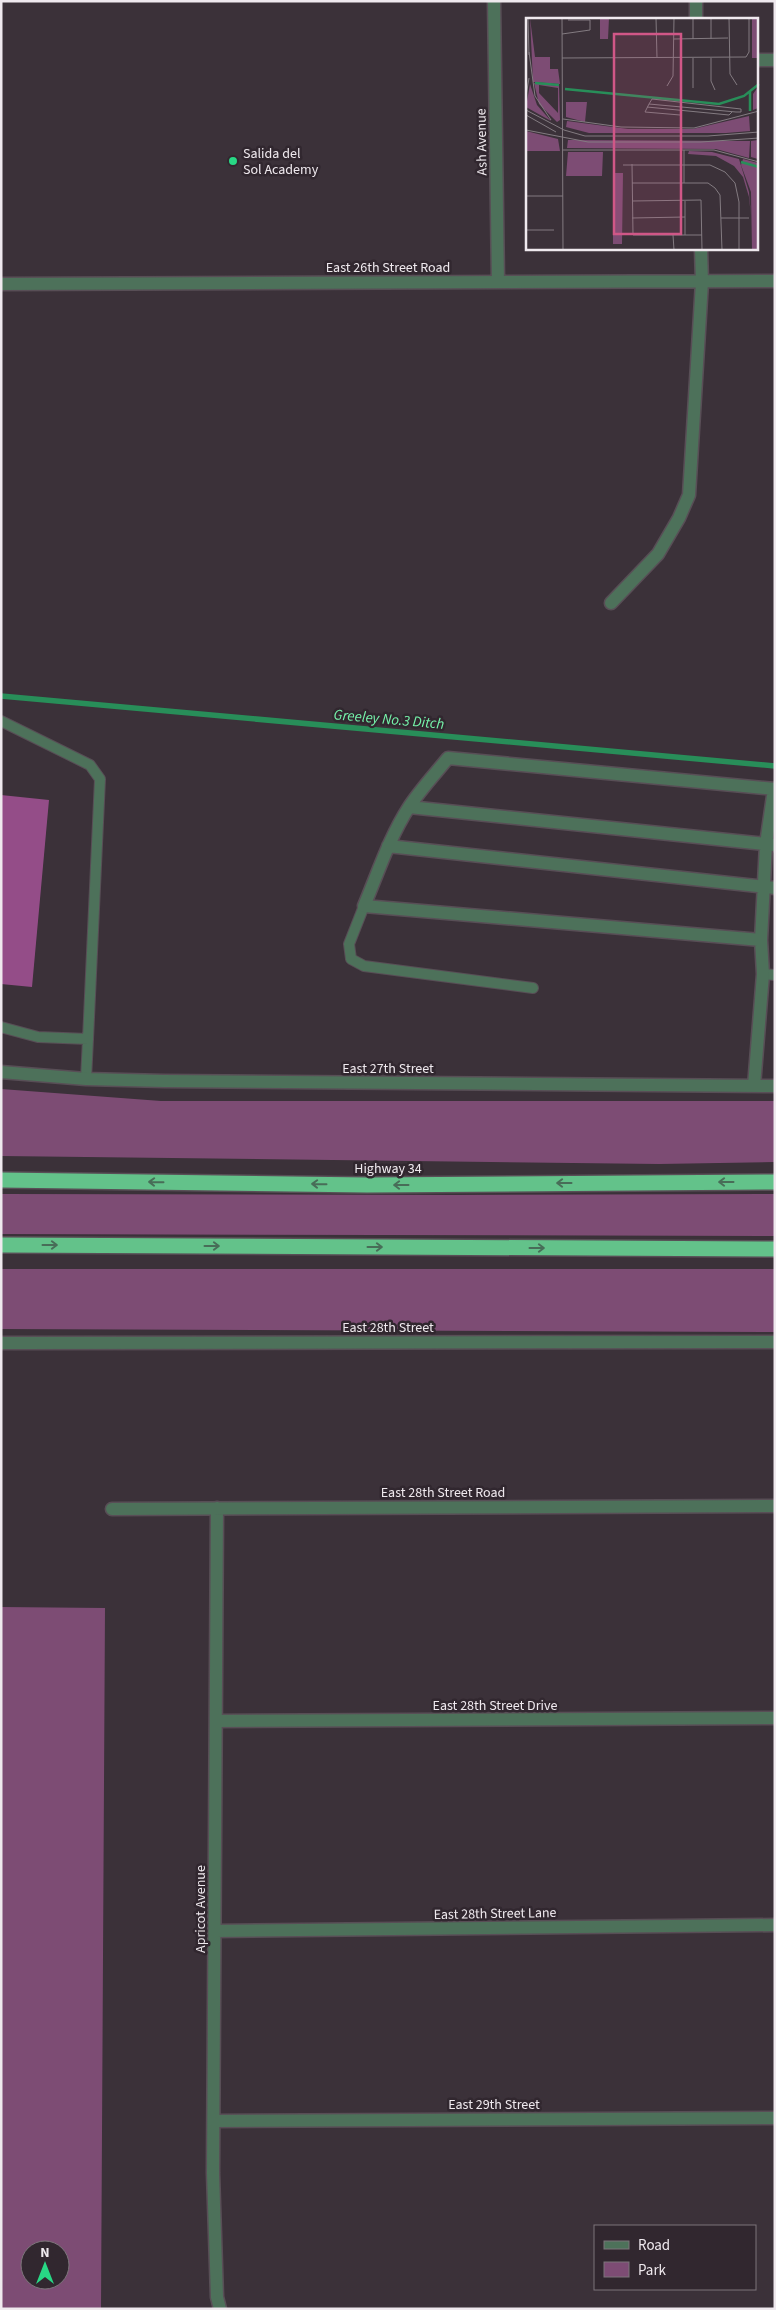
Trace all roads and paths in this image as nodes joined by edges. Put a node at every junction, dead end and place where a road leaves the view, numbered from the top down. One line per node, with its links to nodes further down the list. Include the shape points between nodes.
1 (494, 1): 8 (street, Ash Avenue)
2 (696, 1): 3 (street)
3 (696, 18)
4 (758, 60): 5 (street)
5 (775, 60)
6 (702, 250): 9 (street)
7 (775, 281): 9 (street, East 26th Street Road)
8 (498, 282): 9 (street, East 26th Street Road); 10 (street, East 26th Street Road)
9 (702, 282): 11 (street, via 689,495 658,554)
10 (1, 284)
11 (611, 602)
12 (1, 721): 23 (lane, via 90,765 100,779)
13 (774, 789): 14 (street, via 448,758); 15 (street)
14 (409, 807): 15 (street); 16 (street)
15 (770, 844): 17 (street)
16 (388, 846): 17 (street); 18 (street)
17 (769, 887): 19 (street)
18 (364, 906): 19 (street); 21 (lane, via 349,944 351,958 364,966)
19 (761, 940): 20 (street)
20 (769, 974): 26 (street)
21 (533, 988)
22 (1, 1027): 23 (lane, via 38,1037)
23 (88, 1039): 25 (lane)
24 (1, 1072): 25 (street, East 27th Street)
25 (86, 1079): 26 (street, East 27th Street)
26 (754, 1086): 27 (street, East 27th Street)
27 (775, 1086)
28 (1, 1180): 29 (highway, Highway 34, one-way to 28, via 367,1185)
29 (775, 1182)
30 (1, 1245): 31 (highway, one-way to 31)
31 (775, 1249)
32 (775, 1342): 33 (street, East 28th Street)
33 (1, 1343)
34 (775, 1506): 35 (street, East 28th Street Road)
35 (217, 1508): 36 (street, East 28th Street Road); 38 (street, Apricot Avenue)
36 (112, 1509)
37 (775, 1718): 38 (street, East 28th Street Drive)
38 (216, 1721): 40 (street, Apricot Avenue)
39 (775, 1925): 40 (street, East 28th Street Lane)
40 (215, 1930): 42 (street, Apricot Avenue)
41 (775, 2118): 42 (street, East 29th Street)
42 (214, 2121): 43 (street, Apricot Avenue, via 217,2297)
43 (220, 2309)

